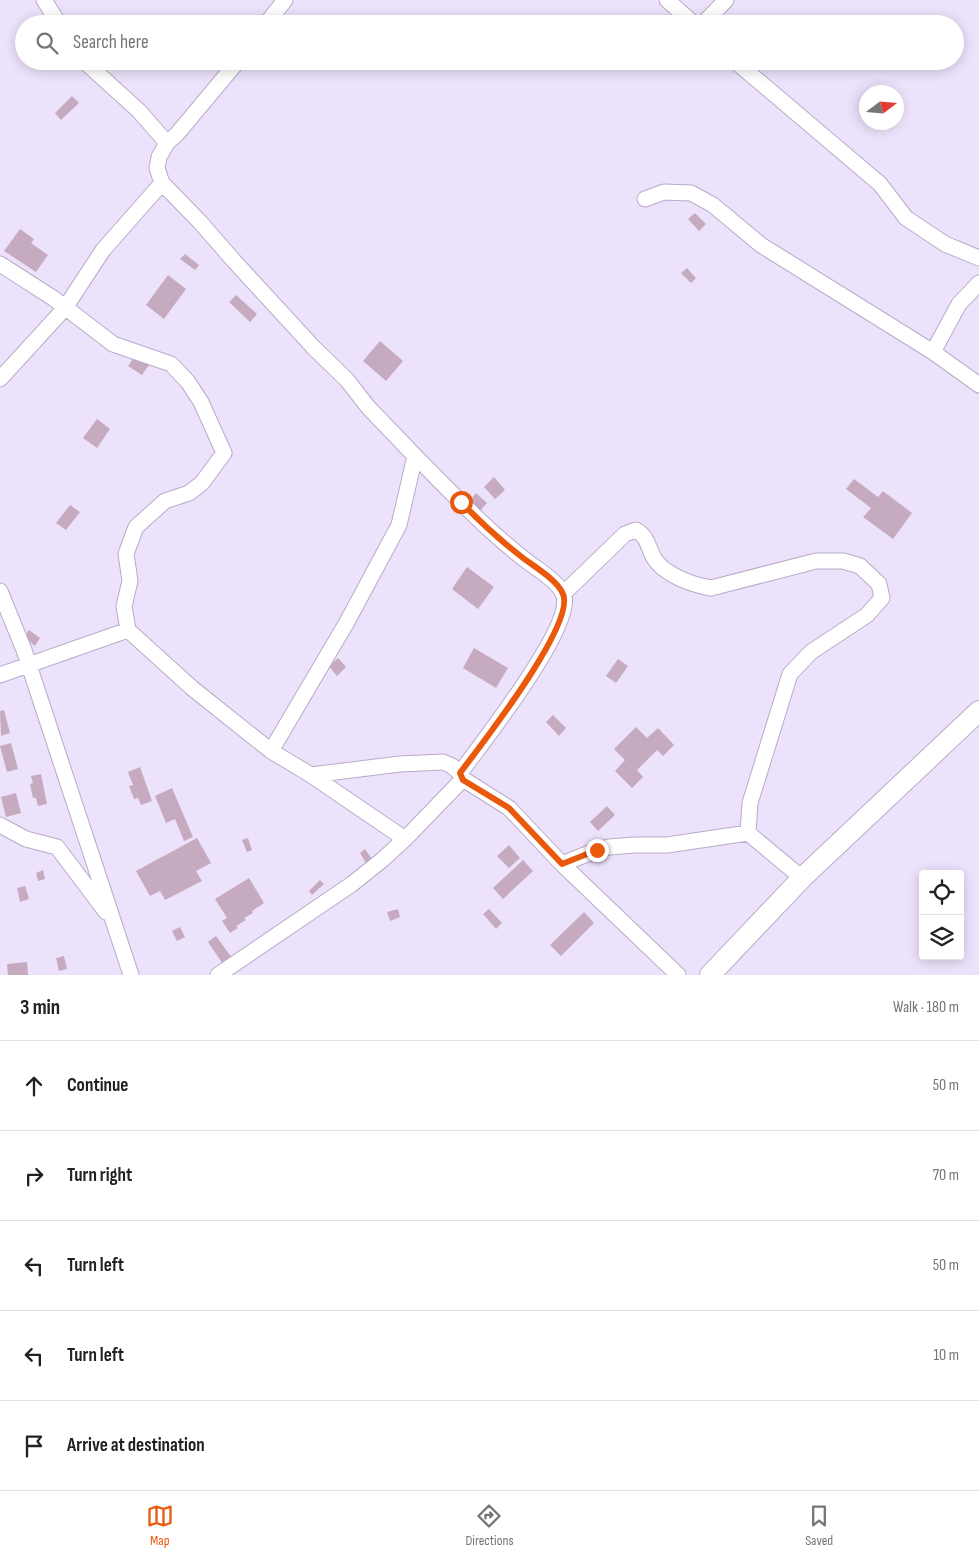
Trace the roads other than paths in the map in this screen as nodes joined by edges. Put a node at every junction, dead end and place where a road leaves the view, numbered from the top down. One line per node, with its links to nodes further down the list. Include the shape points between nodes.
1 (44, 0): 5 (street)
2 (285, 0): 6 (street)
3 (667, 0): 7 (street)
4 (726, 0): 8 (street)
5 (53, 15)
6 (273, 15)
7 (684, 15)
8 (712, 15)
9 (94, 70): 12 (street, via 139,111)
10 (230, 70): 12 (street)
11 (746, 70): 15 (street, via 880,184 906,218 945,244)
12 (167, 144): 13 (street, via 157,168)
13 (162, 183): 18 (street, via 103,250); 22 (street)
14 (645, 199): 19 (street, via 664,192 691,193 713,205 761,245)
15 (979, 258)
16 (0, 264): 18 (street)
17 (979, 283): 19 (street, via 959,304)
18 (65, 308): 20 (street); 25 (street, via 113,344 171,364 201,402 224,453 202,483 188,493 166,501 136,527 126,554 130,581 124,606)
19 (933, 352): 21 (street)
20 (0, 379)
21 (979, 385)
22 (415, 456): 24 (street, via 480,522 542,572); 29 (street, via 399,525)
23 (0, 591): 26 (street)
24 (563, 594): 31 (street, via 565,606 559,624 539,663); 33 (street, via 624,534 636,530 644,534 654,558 664,570 696,585 712,588 816,561 843,560 860,566 879,584 882,598 867,615 811,652 790,674 750,803)
25 (128, 630): 26 (street); 29 (street, via 192,688)
26 (29, 666): 27 (street); 37 (street)
27 (0, 675)
28 (979, 711): 36 (main road)
29 (271, 751): 30 (street)
30 (311, 775): 31 (street, via 442,762); 34 (street)
31 (462, 776): 34 (street); 35 (street, via 509,808)
32 (0, 825): 37 (street, via 26,839 57,847)
33 (748, 833): 35 (street, via 667,845 609,847); 36 (street)
34 (405, 839): 39 (street, via 352,884)
35 (562, 864): 40 (street)
36 (802, 878): 41 (main road)
37 (114, 924): 38 (street)
38 (131, 975)
39 (218, 975)
40 (678, 975)
41 (710, 975)

